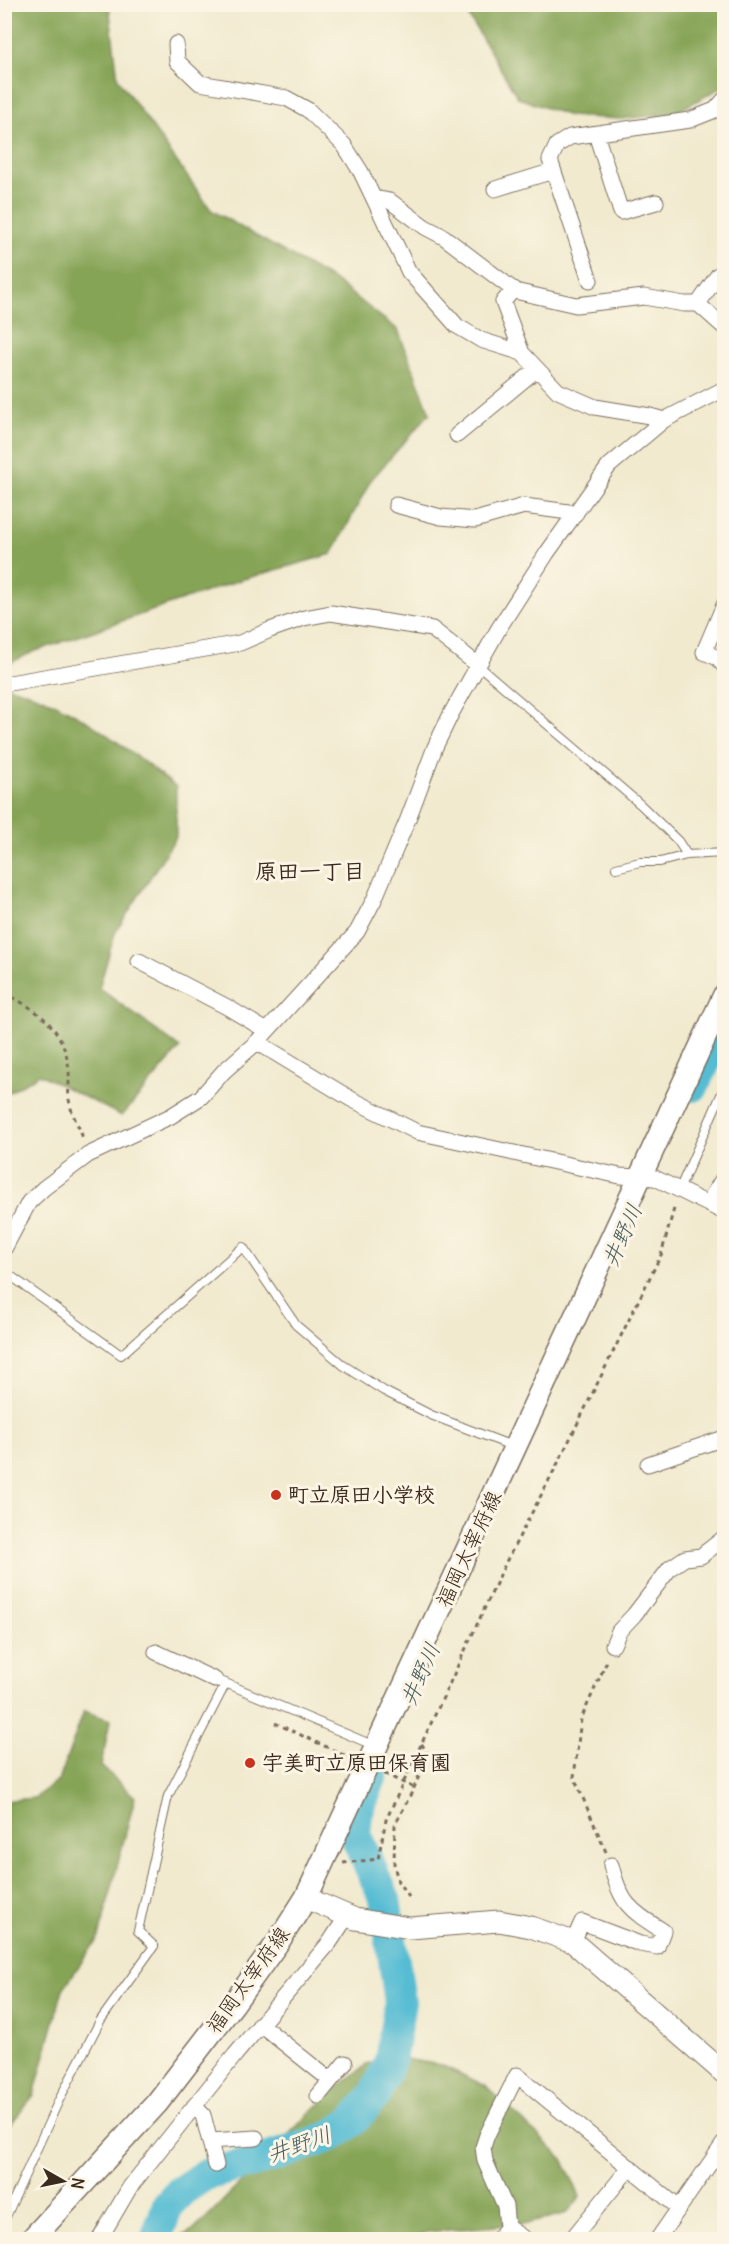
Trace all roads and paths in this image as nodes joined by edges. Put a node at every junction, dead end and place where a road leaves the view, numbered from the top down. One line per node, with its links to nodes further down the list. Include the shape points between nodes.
1 (176, 44): 6 (street, via 177,61 200,83 286,98 308,110 344,145)
2 (724, 100): 3 (street, via 715,110 690,120)
3 (596, 134): 4 (street, via 570,137 557,145 550,160); 7 (street, via 621,212)
4 (553, 171): 5 (street); 9 (street)
5 (495, 189)
6 (374, 198): 10 (street, via 390,201); 13 (street, via 409,272 457,326 480,340)
7 (656, 202)
8 (724, 275): 11 (street, via 718,275)
9 (590, 280)
10 (514, 289): 11 (street, via 576,305 644,297); 13 (street, via 502,302)
11 (698, 303): 12 (street)
12 (724, 327)
13 (522, 353): 14 (street)
14 (537, 369): 16 (street, via 558,391 595,407); 17 (street)
15 (724, 389): 16 (street)
16 (664, 420): 19 (street, via 609,466)
17 (457, 435)
18 (396, 505): 19 (street, via 441,517 475,520 524,506)
19 (576, 513): 21 (street)
20 (724, 605): 22 (street, via 704,652 718,658)
21 (478, 665): 23 (street, via 432,629 331,613 304,618 240,643); 25 (lane, via 641,805); 30 (street, via 435,747 404,829 357,932)
22 (724, 666)
23 (4, 684)
24 (724, 853): 25 (lane)
25 (687, 855): 26 (lane)
26 (616, 868)
27 (139, 960): 30 (street, via 227,1007)
28 (4, 993): 32 (path, via 52,1024 63,1043 70,1104)
29 (724, 996): 34 (main road, 福岡太宰府線)
30 (262, 1037): 32 (street, via 201,1097 171,1116); 34 (street, via 351,1100 417,1132)
31 (724, 1088): 35 (lane)
32 (88, 1155): 38 (street, via 29,1202)
33 (724, 1177): 36 (street)
34 (640, 1178): 35 (street, via 655,1178); 41 (main road, 福岡太宰府線)
35 (679, 1190): 36 (street); 48 (path, via 661,1255 507,1560)
36 (708, 1203): 37 (street)
37 (724, 1212)
38 (4, 1249)
39 (4, 1271): 41 (lane, via 121,1355 243,1247 296,1325 343,1365 431,1415)
40 (724, 1438): 42 (street)
41 (516, 1448): 49 (main road, 福岡太宰府線)
42 (648, 1464)
43 (724, 1538): 44 (street, via 701,1556 685,1558 670,1568 619,1631)
44 (613, 1645): 52 (path, via 581,1719 574,1777)
45 (156, 1652): 46 (street)
46 (221, 1681): 49 (lane); 69 (lane, via 168,1796 138,1931 154,1946 100,2021)
47 (275, 1723): 50 (path, bridge)
48 (421, 1743): 50 (path, via 428,1754); 51 (path, via 386,1820 378,1859)
49 (376, 1746): 54 (main road, 福岡太宰府線)
50 (414, 1788): 53 (path, via 395,1825 393,1841 398,1882)
51 (340, 1863)
52 (611, 1865): 56 (street, via 617,1888 633,1912 663,1931 657,1947 582,1922)
53 (409, 1897)
54 (306, 1898): 55 (street); 71 (main road, 福岡太宰府線, via 234,2003 157,2103)
55 (347, 1916): 56 (street, via 410,1928 500,1921); 57 (street, via 330,1942)
56 (573, 1942): 59 (street)
57 (260, 2024): 60 (street); 62 (street)
58 (345, 2063): 60 (street)
59 (724, 2073)
60 (330, 2080): 61 (street)
61 (318, 2096)
62 (194, 2106): 64 (street, via 203,2115); 72 (street, via 130,2187)
63 (256, 2138): 64 (street)
64 (210, 2141): 66 (street)
65 (724, 2143): 68 (street)
66 (216, 2165)
67 (630, 2167): 68 (street); 70 (street, via 517,2075 483,2147); 75 (street)
68 (679, 2208): 76 (street)
69 (4, 2221)
70 (507, 2226): 73 (street); 74 (street)
71 (31, 2240)
72 (99, 2240)
73 (498, 2240)
74 (526, 2240)
75 (571, 2240)
76 (657, 2240)

